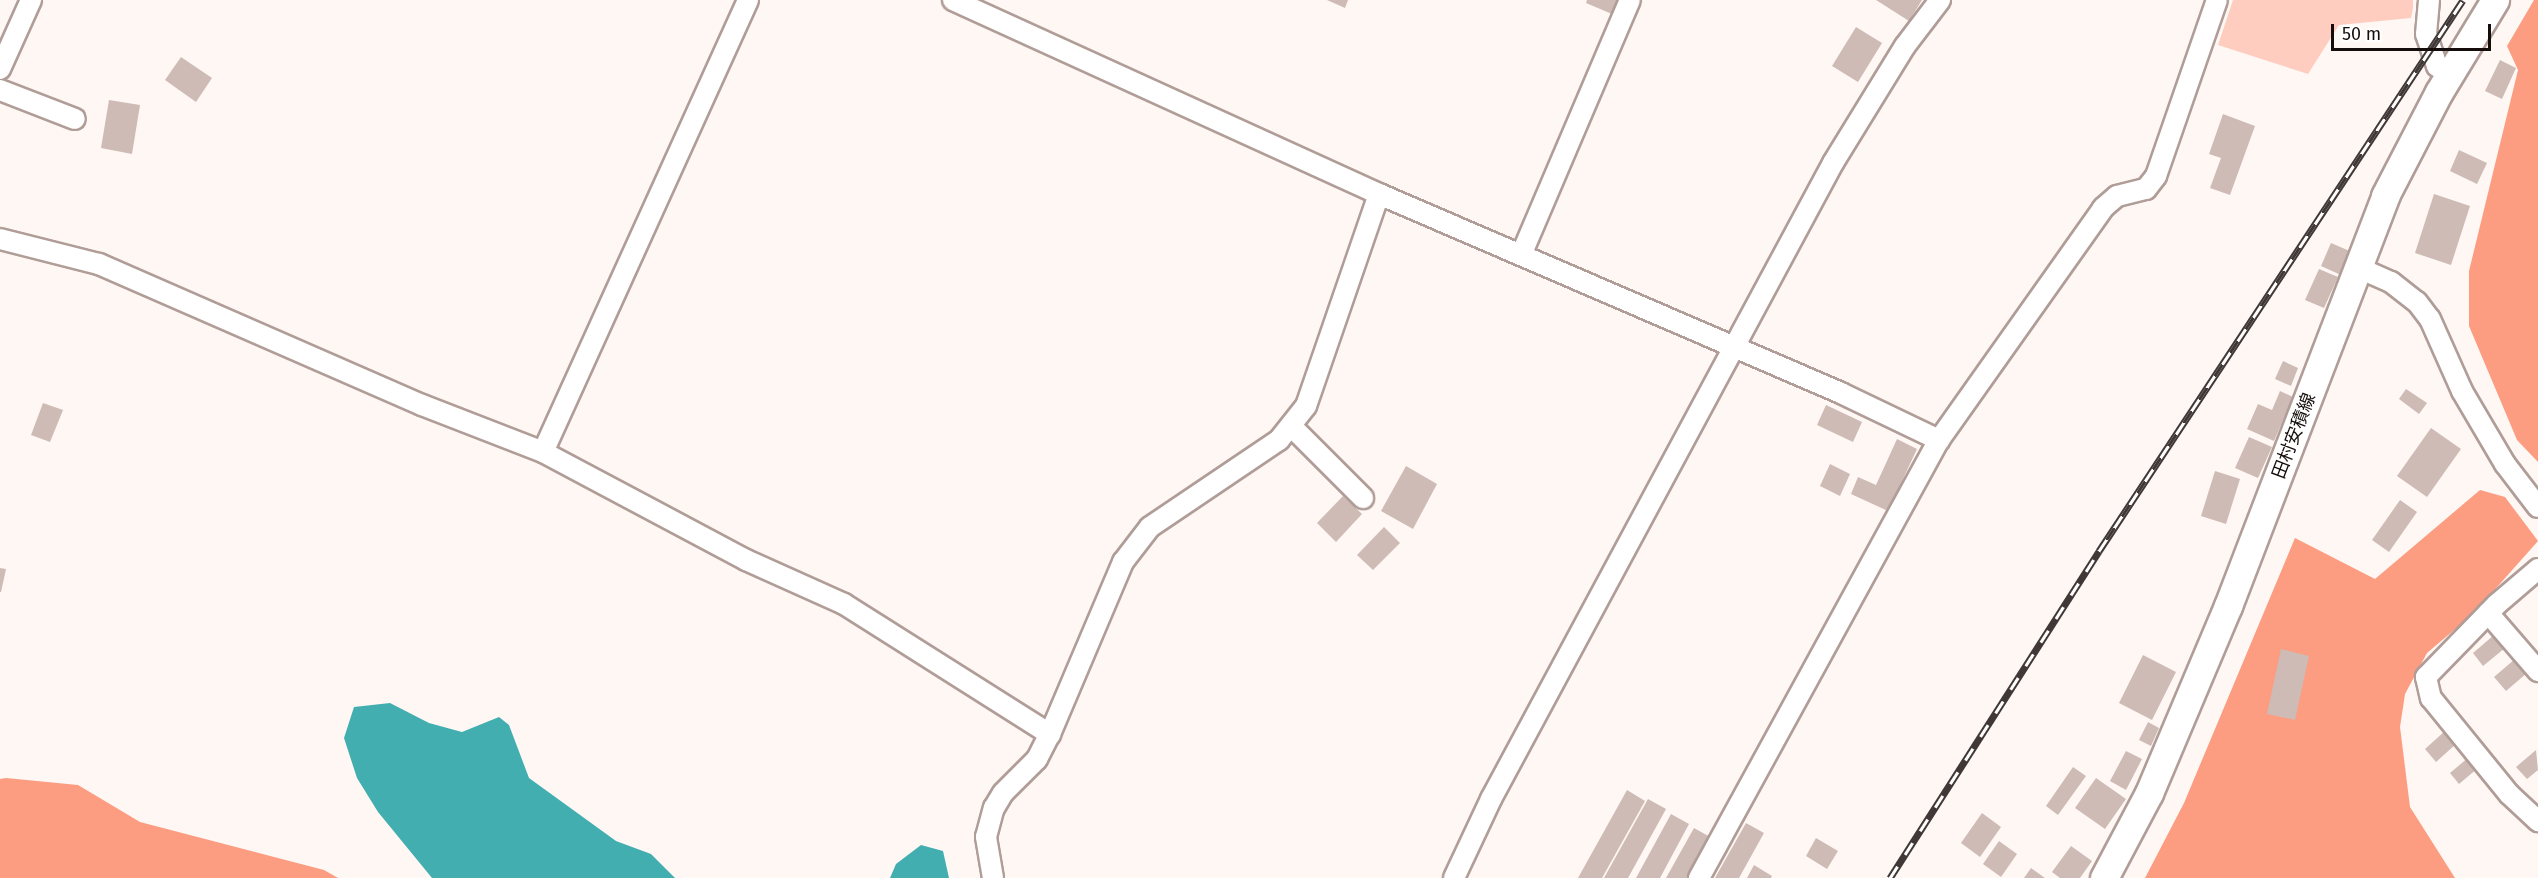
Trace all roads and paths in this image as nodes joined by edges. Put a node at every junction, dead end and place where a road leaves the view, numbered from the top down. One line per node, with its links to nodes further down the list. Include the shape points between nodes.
1 (31, 0): 9 (street)
2 (748, 0): 20 (street)
3 (952, 0): 13 (street)
4 (1630, 0): 15 (street)
5 (1940, 0): 17 (street, via 1905,46 1833,163)
6 (2217, 0): 19 (street, via 2156,176 2146,189 2117,196 2103,208)
7 (2429, 0): 10 (street, via 2426,34 2437,66)
8 (2495, 0): 10 (main road, 田村安積線)
9 (0, 69)
10 (2450, 74): 16 (main road, 田村安積線, via 2385,196)
11 (0, 90): 12 (street)
12 (75, 119)
13 (1379, 194): 15 (street); 18 (street, via 1326,356 1306,406)
14 (0, 239): 20 (street, via 99,264 422,405)
15 (1522, 253): 17 (street)
16 (2359, 268): 22 (street, via 2391,282 2417,302 2505,464); 31 (main road, 田村安積線, via 2228,606 2149,793)
17 (1735, 349): 19 (street); 29 (street, via 1491,799)
18 (1291, 426): 21 (street); 26 (street, via 1279,440 1150,527 1123,562)
19 (1939, 440): 30 (street)
20 (543, 452): 26 (street, via 747,560 844,604)
21 (1363, 498)
22 (2538, 507)
23 (2538, 569): 24 (street)
24 (2488, 613): 25 (street); 27 (street, via 2432,668 2426,676 2426,690 2509,794)
25 (2538, 671)
26 (1050, 734): 28 (street, via 1037,759 1003,793 992,814 986,837)
27 (2538, 820)
28 (993, 878)
29 (1454, 878)
30 (1699, 878)
31 (2104, 878)

